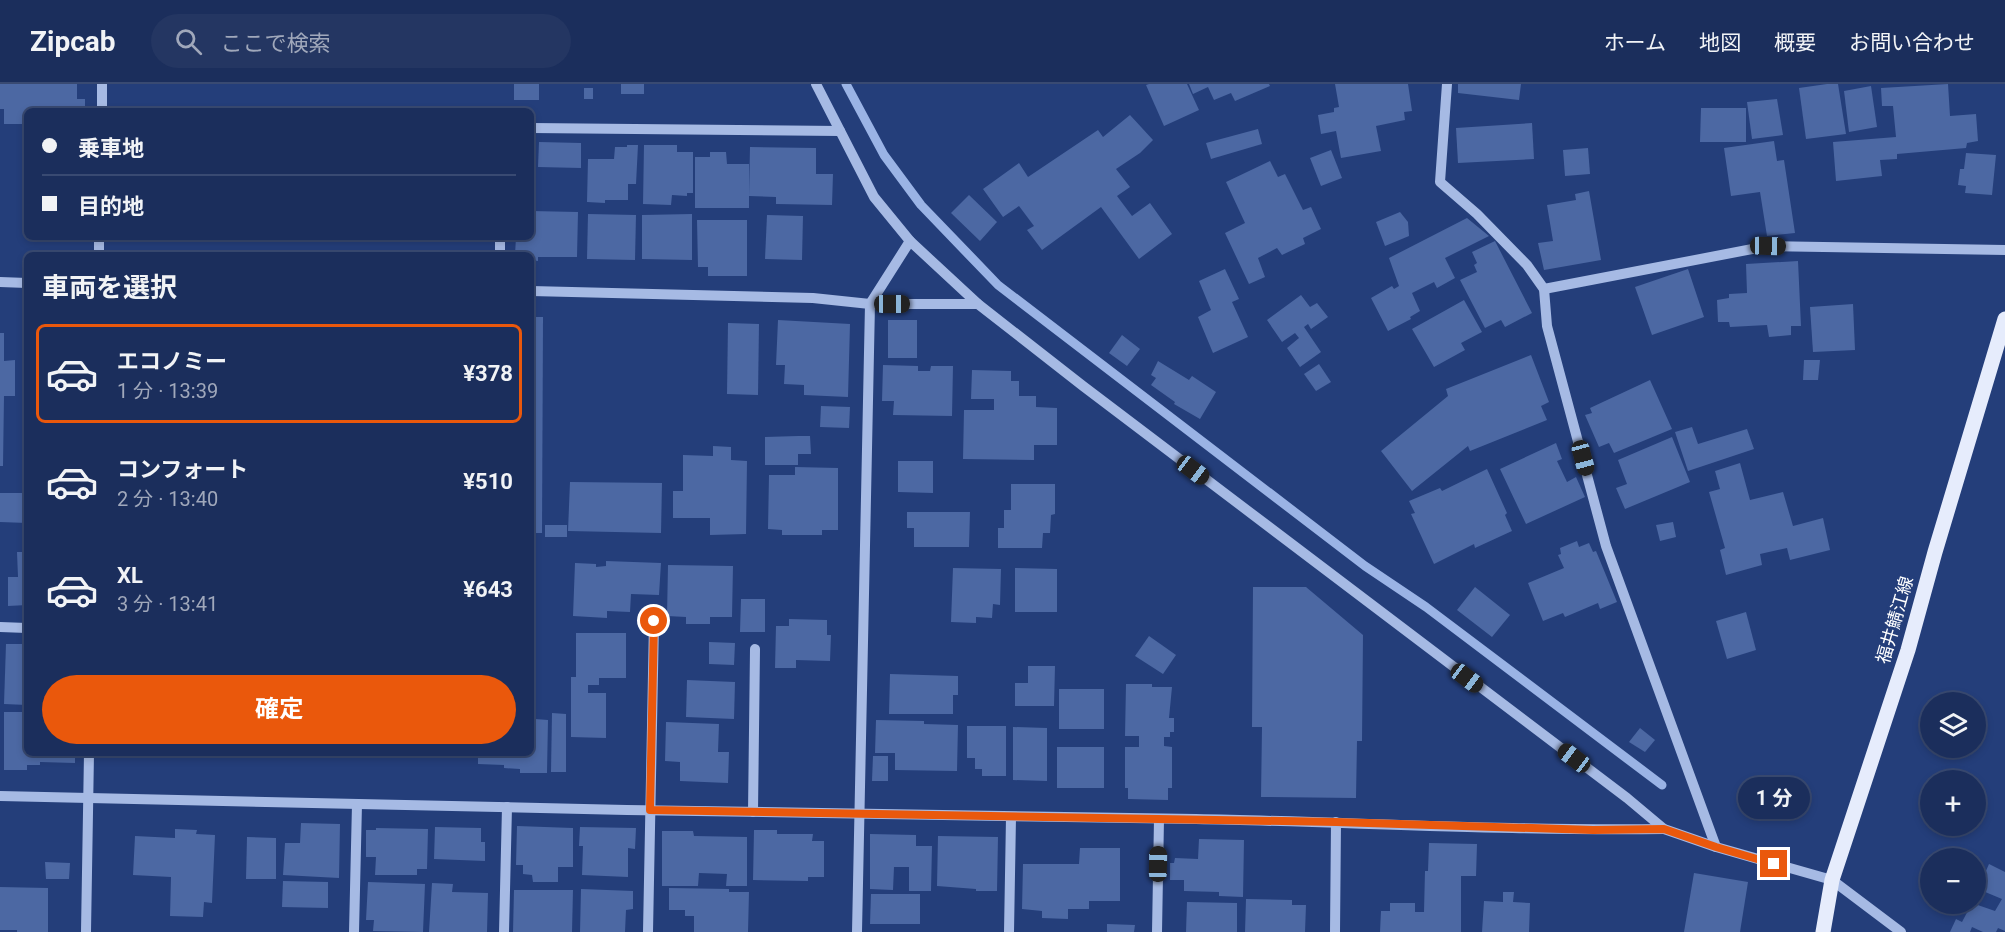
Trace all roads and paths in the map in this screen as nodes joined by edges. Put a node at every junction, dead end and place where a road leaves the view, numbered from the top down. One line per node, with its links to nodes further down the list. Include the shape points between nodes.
1 (102, 84): 4 (street)
2 (816, 84): 6 (street)
3 (1447, 84): 11 (street, via 1440,182 1527,265)
4 (102, 108)
5 (534, 128): 6 (street)
6 (840, 131): 7 (street, via 874,197)
7 (910, 241): 13 (street); 14 (street)
8 (2005, 250): 11 (street, via 1768,246)
9 (0, 282): 10 (street)
10 (24, 283)
11 (1544, 289): 32 (street, via 1546,326 1606,546)
12 (534, 291): 13 (street, via 813,298)
13 (870, 304): 14 (street); 27 (street)
14 (978, 304): 31 (street)
15 (2005, 319): 33 (main road, 福井鯖江線, via 1908,650)
16 (654, 621): 25 (street)
17 (0, 627): 18 (street)
18 (24, 628)
19 (754, 649): 26 (street)
20 (89, 756): 22 (street)
21 (0, 796): 22 (street)
22 (87, 798): 23 (street); 34 (street)
23 (357, 804): 24 (street); 35 (street)
24 (507, 807): 25 (street); 36 (street)
25 (650, 810): 26 (street); 37 (street)
26 (753, 812): 27 (street)
27 (860, 815): 28 (street); 38 (street)
28 (1011, 817): 29 (street); 39 (street)
29 (1159, 819): 30 (street); 40 (street)
30 (1336, 822): 31 (street); 41 (street)
31 (1664, 829): 32 (street)
32 (1716, 847): 33 (street)
33 (1832, 880): 42 (main road, 福井鯖江線); 43 (street)
34 (86, 932)
35 (354, 932)
36 (504, 932)
37 (648, 932)
38 (857, 932)
39 (1009, 932)
40 (1157, 932)
41 (1335, 932)
42 (1823, 932)
43 (1901, 932)

